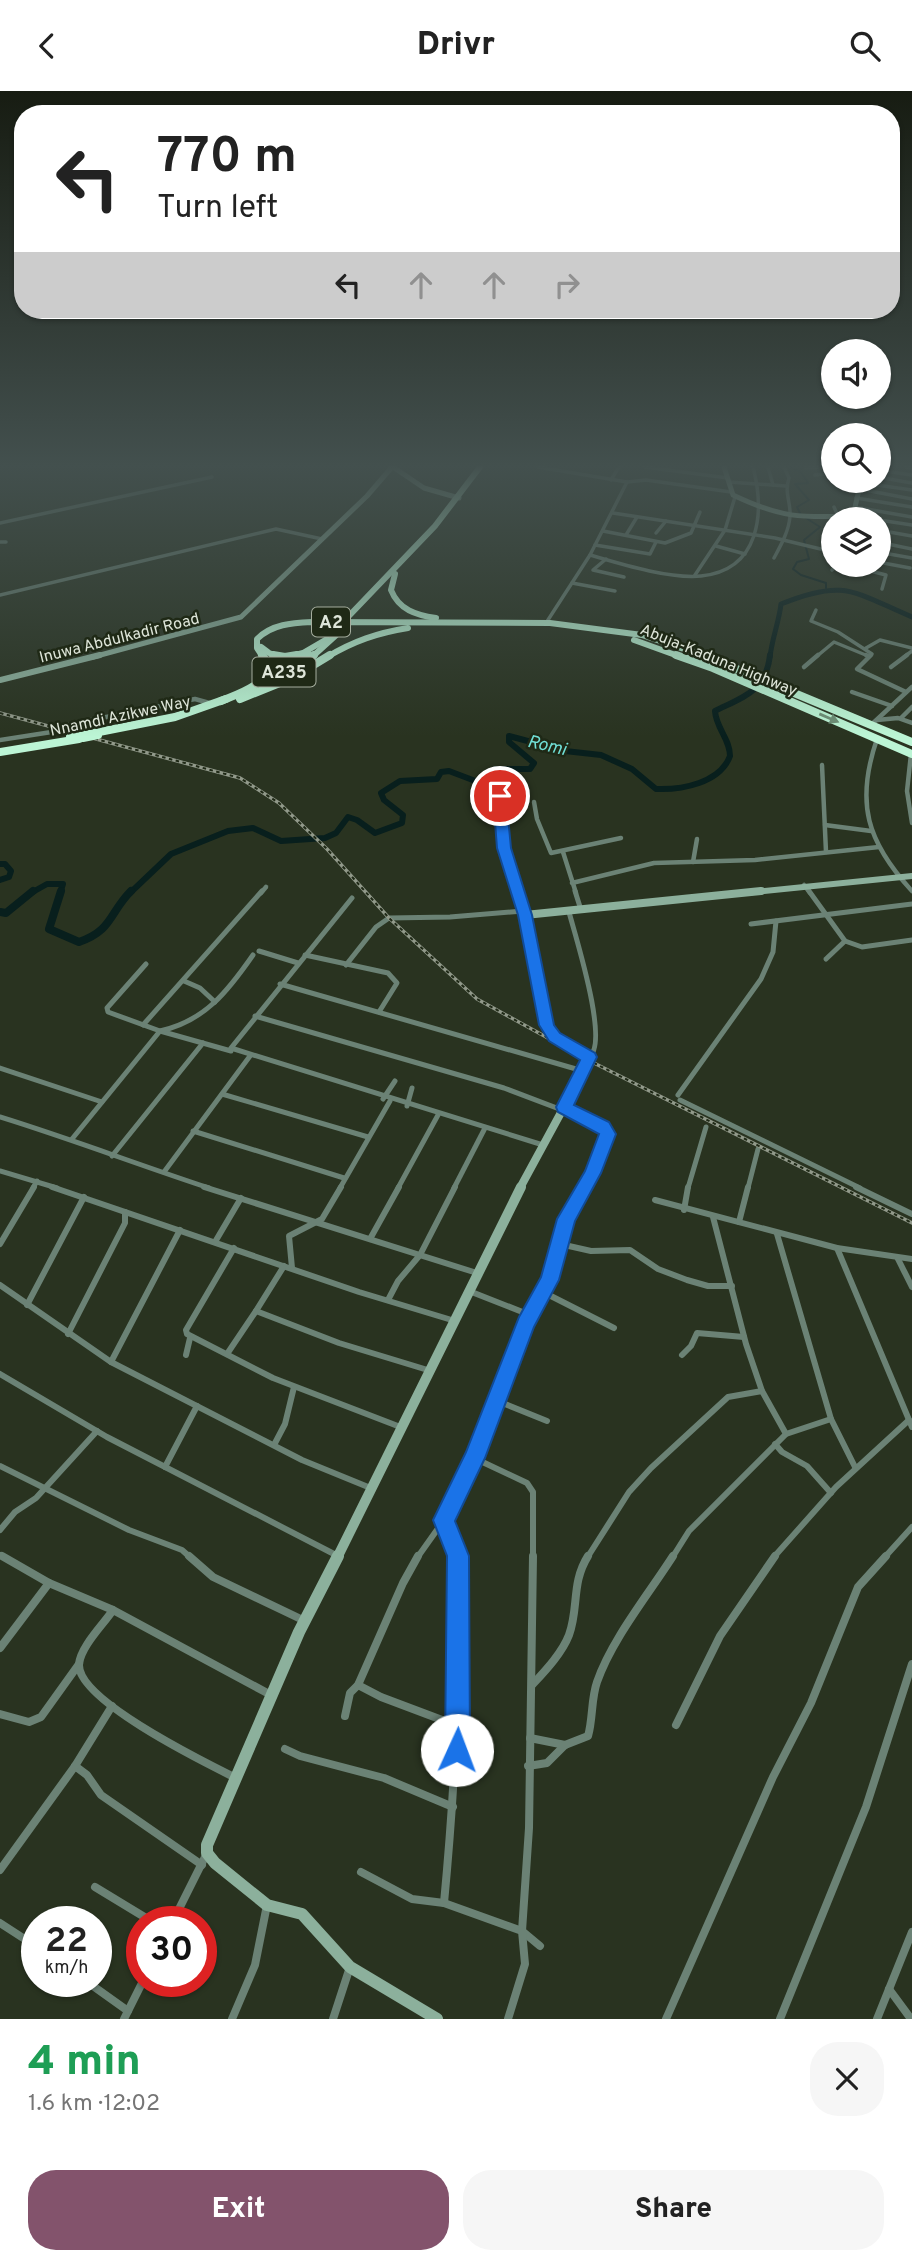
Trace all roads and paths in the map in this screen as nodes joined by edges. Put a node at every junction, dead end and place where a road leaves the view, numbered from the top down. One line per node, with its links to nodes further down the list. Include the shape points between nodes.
1 (159, 557): 20 (street)
2 (304, 557): 34 (street, Inuwa Abdulkadir Road, via 233,621)
3 (407, 557): 23 (highway, Nnamdi Azikwe Way / A235)
4 (410, 557): 12 (highway, Nnamdi Azikwe Way / A235)
5 (589, 557): 16 (street)
6 (598, 557): 9 (street)
7 (708, 557): 13 (street)
8 (742, 557): 13 (street, via 733,565)
9 (606, 559): 13 (street); 14 (street, via 593,570)
10 (891, 564): 11 (street)
11 (910, 568)
12 (395, 574): 23 (highway, Nnamdi Azikwe Way / A235); 24 (highway, via 393,597 411,612)
13 (695, 575)
14 (624, 577)
15 (885, 577): 18 (street)
16 (572, 583): 19 (street); 25 (street)
17 (0, 589): 20 (street)
18 (882, 589)
19 (615, 591)
20 (9, 593): 21 (street)
21 (0, 595)
22 (816, 610): 29 (street, via 810,621)
23 (349, 619): 27 (highway, Nnamdi Azikwe Way / A235, bridge)
24 (503, 622): 25 (highway, Abuja-Kaduna Highway / A2); 38 (highway, A2, via 280,626 257,639 257,648 270,666 265,676)
25 (546, 623): 42 (highway, Abuja-Kaduna Highway / A2, via 642,635)
26 (423, 626): 28 (highway, via 292,626 269,632 260,643 269,653 287,657); 37 (highway, A2, via 352,642 292,678); 45 (highway, Abuja-Kaduna Highway / A2, one-way to 45, via 538,626 613,635 672,652)
27 (341, 628): 28 (highway, Nnamdi Azikwe Way / A235); 37 (highway, Nnamdi Azikwe Way / A235, via 299,668)
28 (327, 639): 38 (highway, Nnamdi Azikwe Way / A235, via 285,671)
29 (866, 648): 30 (street, via 878,639); 31 (street, via 872,654)
30 (912, 649): 33 (street)
31 (868, 656): 32 (street, via 834,642); 35 (street, via 857,669)
32 (804, 667)
33 (891, 667)
34 (0, 680)
35 (909, 691): 39 (street)
36 (852, 692): 39 (street)
37 (236, 701): 44 (highway, Nnamdi Azikwe Way / A2, bridge, via 173,720)
38 (217, 702): 44 (highway, Nnamdi Azikwe Way / A2, via 175,717); 46 (street, via 195,699)
39 (892, 706): 42 (street)
40 (912, 707): 41 (street)
41 (901, 718): 42 (street); 43 (street)
42 (874, 723): 47 (highway, Abuja-Kaduna Highway / A2)
43 (912, 723)
44 (84, 736): 48 (highway, Nnamdi Azikwe Way / A2); 48 (highway, Nnamdi Azikwe Way / A2, bridge)
45 (877, 739): 49 (highway, Abuja-Kaduna Highway / A2); 56 (street, via 864,784)
46 (0, 740)
47 (912, 742)
48 (0, 751)
49 (911, 754): 53 (street, via 907,777)
50 (822, 765): 55 (street)
51 (500, 796): 75 (street, via 504,848)
52 (534, 801): 60 (street, via 549,850)
53 (911, 811): 54 (street)
54 (912, 823)
55 (825, 825): 56 (street); 61 (street)
56 (871, 831): 59 (street)
57 (621, 838): 60 (street)
58 (697, 839): 62 (street)
59 (878, 847): 61 (street); 66 (street)
60 (563, 852): 67 (street)
61 (826, 852): 62 (street)
62 (692, 862): 64 (street)
63 (654, 863): 64 (street); 67 (street)
64 (665, 863)
65 (912, 876): 66 (street)
66 (897, 877): 68 (street); 70 (street)
67 (572, 883): 73 (street)
68 (804, 885): 73 (street); 76 (street)
69 (266, 887): 89 (street)
70 (912, 891)
71 (352, 898): 82 (street)
72 (912, 904): 76 (street)
73 (581, 910): 74 (street)
74 (569, 912): 75 (street); 101 (street, via 594,1017 597,1046)
75 (524, 913): 83 (street, via 389,918); 101 (street, via 549,1031)
76 (825, 915): 77 (street); 80 (street)
77 (776, 921): 78 (street); 81 (street)
78 (751, 924)
79 (912, 940): 80 (street, via 862,947)
80 (845, 941): 84 (street)
81 (773, 951): 107 (street, via 751,995)
82 (305, 955): 85 (street); 87 (street)
83 (354, 956): 87 (street); 88 (street)
84 (826, 959)
85 (298, 963): 90 (street); 91 (street, via 256,953)
86 (146, 964): 95 (street, via 106,1010)
87 (346, 965): 88 (street)
88 (358, 966): 92 (street, via 376,968 397,982)
89 (184, 981): 91 (street); 95 (street)
90 (280, 985): 92 (street); 93 (street)
91 (215, 1002): 94 (street)
92 (379, 1012): 103 (street)
93 (254, 1016): 99 (street, via 232,1044); 111 (street)
94 (191, 1024): 96 (street); 97 (street)
95 (143, 1025): 96 (street)
96 (160, 1031): 97 (street); 109 (street)
97 (186, 1038): 98 (street)
98 (203, 1043): 99 (street); 121 (street)
99 (234, 1051): 100 (street)
100 (250, 1056): 106 (street); 108 (street)
101 (589, 1057): 103 (street)
102 (0, 1068): 109 (street)
103 (583, 1071): 111 (street)
104 (395, 1081): 108 (street)
105 (412, 1088): 110 (street)
106 (222, 1094): 116 (street); 117 (street)
107 (679, 1098): 131 (street)
108 (387, 1100): 110 (street); 117 (street)
109 (102, 1102): 118 (street)
110 (407, 1106): 112 (street)
111 (564, 1107): 119 (street); 142 (street, via 603,1126 607,1134 593,1173 566,1219)
112 (438, 1115): 115 (street); 139 (street)
113 (0, 1117): 118 (street)
114 (706, 1127): 129 (street)
115 (485, 1128): 119 (street); 145 (street)
116 (194, 1131): 123 (street); 124 (street)
117 (368, 1137): 124 (street)
118 (72, 1139): 121 (street)
119 (543, 1145): 149 (street)
120 (758, 1149): 135 (street)
121 (112, 1157): 123 (street)
122 (0, 1171): 125 (street)
123 (164, 1172): 127 (street)
124 (344, 1178): 134 (street)
125 (37, 1181): 126 (street); 141 (street)
126 (84, 1197): 130 (street); 156 (street)
127 (241, 1198): 134 (street); 140 (street)
128 (655, 1200): 129 (street)
129 (684, 1210): 133 (street)
130 (125, 1212): 132 (street); 136 (street)
131 (912, 1214)
132 (141, 1217): 136 (street); 137 (street)
133 (713, 1217): 135 (street); 151 (street)
134 (322, 1221): 139 (street); 148 (street, via 289,1236)
135 (739, 1222): 138 (street)
136 (125, 1223): 161 (street)
137 (180, 1230): 140 (street); 167 (street)
138 (777, 1234): 144 (street); 174 (street)
139 (370, 1239): 145 (street)
140 (215, 1242): 143 (street)
141 (0, 1244)
142 (560, 1244): 151 (street, via 592,1251 630,1251 687,1280); 154 (street)
143 (234, 1248): 148 (street); 163 (street, via 186,1330)
144 (837, 1248): 146 (street); 176 (street)
145 (420, 1255): 149 (street); 155 (street)
146 (898, 1259): 147 (street); 152 (street)
147 (912, 1259)
148 (288, 1267): 155 (street); 157 (street)
149 (477, 1273): 153 (street)
150 (0, 1285): 156 (street)
151 (732, 1286): 162 (street)
152 (912, 1287)
153 (469, 1291): 158 (street); 159 (street)
154 (543, 1292): 158 (street); 160 (street)
155 (387, 1300): 159 (street)
156 (27, 1305): 161 (street)
157 (256, 1311): 164 (street); 168 (street)
158 (530, 1315): 172 (street)
159 (455, 1321): 168 (street)
160 (614, 1328)
161 (68, 1334): 167 (street)
162 (744, 1337): 166 (street, via 697,1333); 171 (street)
163 (190, 1338): 164 (street); 165 (street)
164 (228, 1354): 170 (street)
165 (186, 1355)
166 (682, 1355)
167 (111, 1362): 173 (street)
168 (431, 1371): 177 (street)
169 (0, 1374): 178 (street)
170 (294, 1387): 177 (street); 181 (street, via 285,1424)
171 (762, 1391): 179 (street); 200 (street, via 728,1397 720,1403 629,1492 578,1572 569,1635)
172 (495, 1400): 175 (street); 182 (street)
173 (197, 1406): 181 (street); 184 (street)
174 (831, 1419): 179 (street); 185 (street)
175 (547, 1421)
176 (911, 1424): 185 (street)
177 (403, 1428): 187 (street)
178 (97, 1431): 184 (street); 186 (street)
179 (786, 1434): 180 (street)
180 (775, 1444): 188 (street, via 807,1466); 209 (street, via 688,1531 607,1659 596,1685 588,1737)
181 (274, 1445): 187 (street)
182 (474, 1458): 189 (street); 200 (street, via 527,1483 533,1492)
183 (0, 1465): 186 (street)
184 (165, 1467): 193 (street)
185 (855, 1467): 188 (street)
186 (46, 1487): 191 (street); 196 (street, via 129,1530 182,1551 212,1577)
187 (373, 1489): 193 (street)
188 (831, 1493): 206 (street, via 746,1591)
189 (444, 1520): 201 (street, via 403,1583); 207 (street, via 458,1556)
190 (912, 1527): 238 (street, via 858,1587 811,1703 772,1777)
191 (0, 1530)
192 (0, 1555): 194 (street)
193 (339, 1556): 196 (street)
194 (48, 1583): 195 (street); 197 (street)
195 (113, 1610): 198 (street); 202 (street)
196 (305, 1621): 202 (street)
197 (0, 1648)
198 (79, 1664): 203 (street, via 82,1678); 204 (street, via 41,1717 29,1722)
199 (912, 1664): 239 (street, via 866,1807)
200 (533, 1684): 208 (street)
201 (358, 1685): 205 (street); 207 (street)
202 (271, 1695): 213 (street)
203 (112, 1706): 211 (street); 213 (street)
204 (0, 1714)
205 (345, 1716)
206 (676, 1725)
207 (458, 1726): 214 (street)
208 (530, 1738): 209 (street); 212 (street)
209 (565, 1745): 212 (street, via 547,1763)
210 (285, 1749): 214 (street, via 384,1778)
211 (75, 1766): 216 (street, via 101,1795); 217 (street)
212 (528, 1766): 225 (street)
213 (236, 1778): 215 (street, via 206,1845)
214 (453, 1807): 220 (street)
215 (207, 1853): 216 (street); 221 (street)
216 (201, 1865): 223 (street)
217 (0, 1870)
218 (361, 1871): 220 (street, via 412,1899)
219 (95, 1887): 222 (street)
220 (444, 1903): 225 (street)
221 (267, 1905): 229 (street, via 302,1914); 235 (street, via 255,1965)
222 (126, 1906)
223 (180, 1906)
224 (0, 1923): 227 (street)
225 (522, 1931): 228 (street); 237 (street, via 525,1964)
226 (912, 1932): 230 (street)
227 (21, 1937)
228 (540, 1946)
229 (350, 1967): 234 (street); 236 (street)
230 (889, 1989): 240 (street); 241 (street)
231 (105, 1997): 233 (street)
232 (135, 1997): 233 (street)
233 (126, 2015)
234 (430, 2017)
235 (232, 2019)
236 (332, 2019)
237 (508, 2019)
238 (666, 2019)
239 (780, 2019)
240 (877, 2019)
241 (911, 2019)

